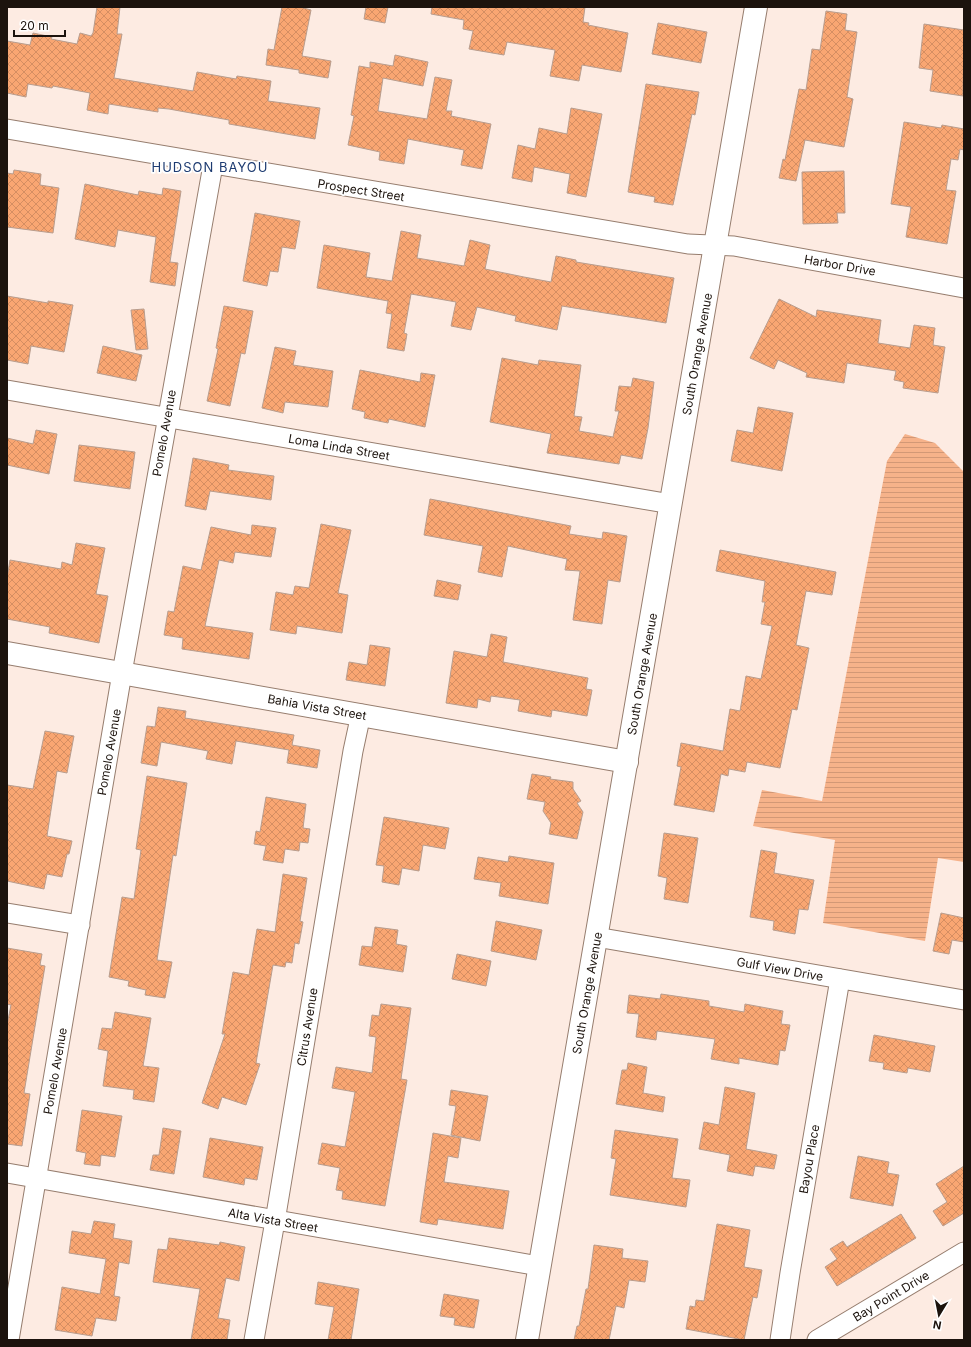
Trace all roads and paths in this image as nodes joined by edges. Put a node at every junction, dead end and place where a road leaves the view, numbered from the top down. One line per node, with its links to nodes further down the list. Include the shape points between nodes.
1 (756, 7): 4 (street, South Orange Avenue)
2 (7, 129): 3 (street, Prospect Street)
3 (213, 165): 4 (street, Prospect Street, via 688,244); 7 (street, Pomelo Avenue)
4 (715, 246): 5 (street, Harbor Drive, via 734,246); 8 (street, South Orange Avenue)
5 (964, 288)
6 (7, 390): 7 (street, Loma Linda Street)
7 (167, 418): 8 (street, Loma Linda Street); 10 (street, Pomelo Avenue)
8 (671, 504): 12 (street, South Orange Avenue)
9 (7, 653): 10 (street, Bahia Vista Street)
10 (122, 673): 11 (street, Bahia Vista Street); 14 (street, Pomelo Avenue)
11 (361, 714): 12 (street, Bahia Vista Street); 20 (street, Citrus Avenue)
12 (627, 762): 15 (street, South Orange Avenue)
13 (7, 913): 14 (street)
14 (80, 925): 19 (street, Pomelo Avenue)
15 (596, 937): 16 (street, Gulf View Drive); 22 (street, South Orange Avenue)
16 (840, 979): 17 (street, Gulf View Drive); 26 (street, Bayou Place)
17 (964, 1000)
18 (7, 1173): 19 (street, Alta Vista Street)
19 (36, 1178): 20 (street, Alta Vista Street); 23 (street, Pomelo Avenue)
20 (275, 1221): 22 (street, Alta Vista Street); 24 (street, Citrus Avenue)
21 (964, 1252): 27 (street, Bay Point Drive)
22 (539, 1266): 25 (street, South Orange Avenue)
23 (9, 1340)
24 (254, 1340)
25 (527, 1340)
26 (780, 1340)
27 (817, 1340)

